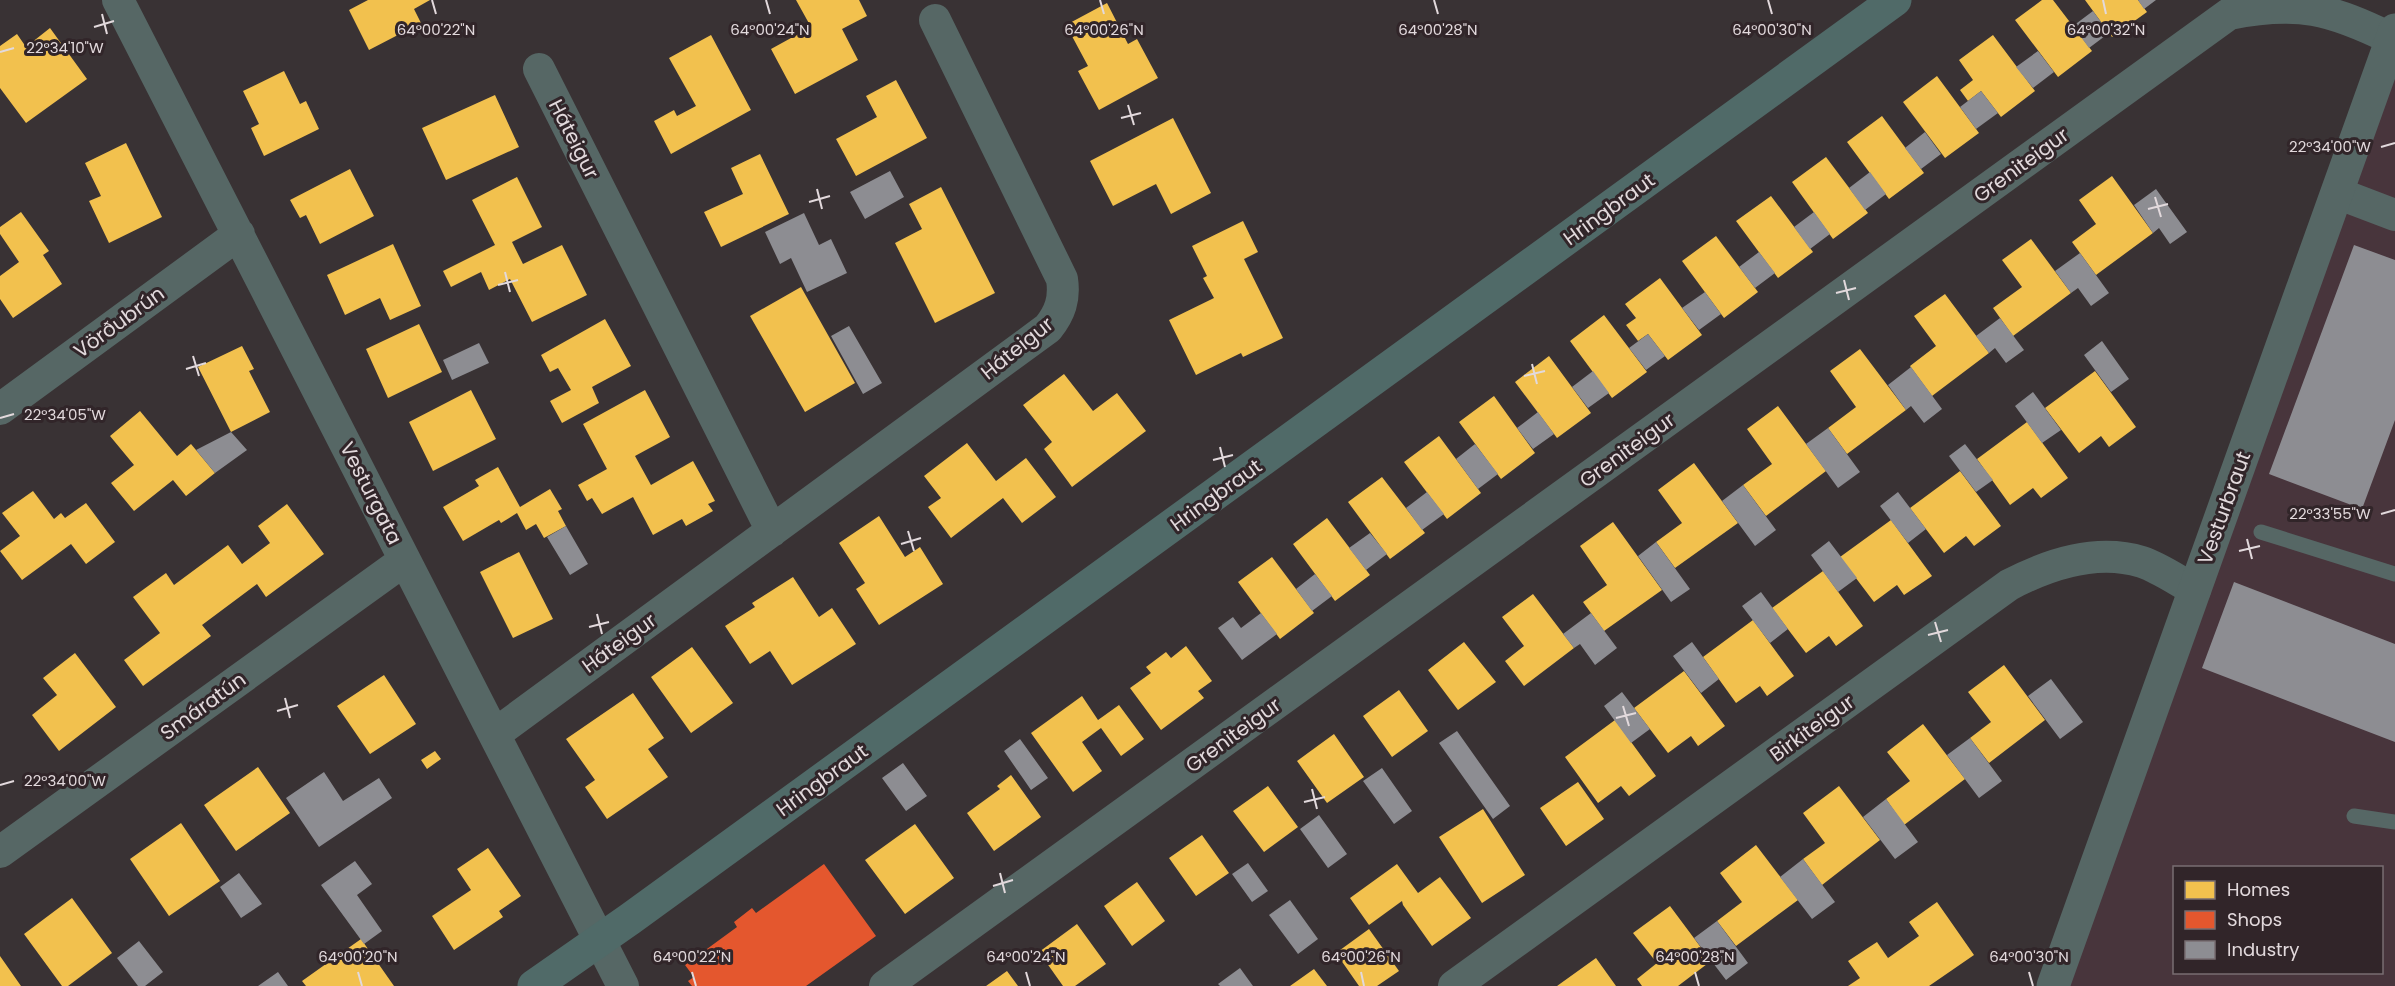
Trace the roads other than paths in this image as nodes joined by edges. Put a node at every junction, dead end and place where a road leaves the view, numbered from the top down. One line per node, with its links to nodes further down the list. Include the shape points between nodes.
1 (118, 0): 8 (street, Vesturgata)
2 (1895, 0): 19 (main road, Hringbraut)
3 (935, 20): 10 (street, Háteigur, via 1057,268 1064,291 1062,304 1048,328)
4 (2394, 34): 6 (street, Vesturbraut); 22 (street, Greniteigur, via 2303,2 2270,2 2229,14)
5 (539, 69): 10 (street, Háteigur)
6 (2337, 193): 7 (street); 14 (street, Vesturbraut)
7 (2395, 214)
8 (238, 234): 9 (street, Vörðubrún); 12 (street, Vesturgata)
9 (0, 409)
10 (772, 531): 15 (street, Háteigur)
11 (2261, 532): 13 (lane)
12 (405, 560): 15 (street, Vesturgata); 18 (street, Smáratún)
13 (2395, 574)
14 (2194, 590): 23 (street, Birkiteigur, via 2141,562 2121,559 2078,560 2030,574 2009,585); 24 (street, Vesturbraut)
15 (495, 734): 19 (street, Vesturgata)
16 (2354, 816): 17 (lane)
17 (2395, 822)
18 (0, 852)
19 (600, 940): 20 (main road, Hringbraut); 21 (street, Vesturgata)
20 (534, 986)
21 (623, 986)
22 (885, 986)
23 (1454, 986)
24 (2053, 986)

